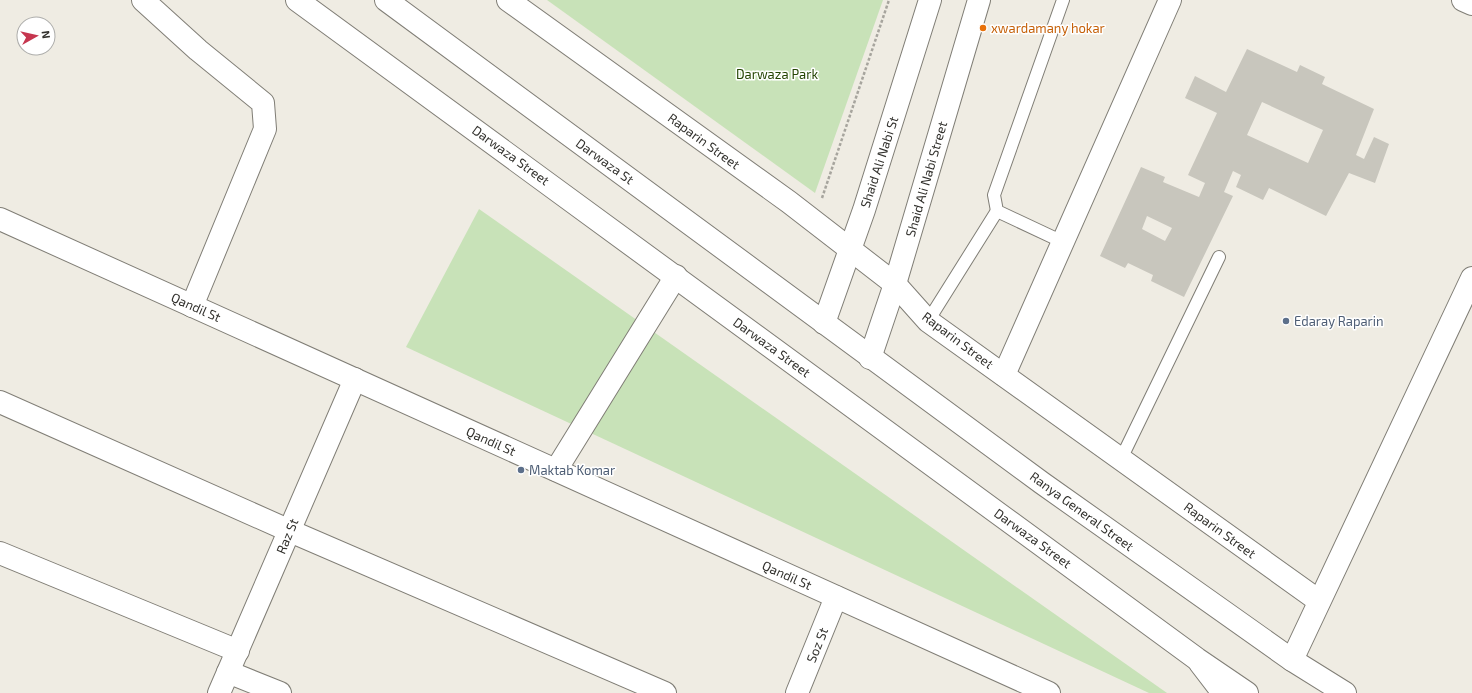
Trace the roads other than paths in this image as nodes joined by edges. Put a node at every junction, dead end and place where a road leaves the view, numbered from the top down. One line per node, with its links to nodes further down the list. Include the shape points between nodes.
1 (143, 0): 19 (main road, via 198,50 263,103 265,129)
2 (297, 0): 16 (main road, Darwaza Street)
3 (386, 0): 21 (main road, Darwaza St)
4 (508, 0): 14 (main road, Raparin Street)
5 (930, 0): 14 (main road, Shaid Ali Nabi St)
6 (979, 0): 18 (main road, Shaid Ali Nabi Street)
7 (1063, 0): 11 (lane, via 994,195)
8 (1170, 0): 13 (main road)
9 (1463, 0): 10 (main road)
10 (1472, 4)
11 (997, 211): 13 (lane); 20 (lane)
12 (0, 219): 19 (main road, Qandil St)
13 (1063, 242): 23 (main road)
14 (851, 248): 18 (main road, Raparin Street); 21 (main road, Shaid Ali Nabi St)
15 (1219, 257): 26 (lane)
16 (676, 276): 27 (main road); 33 (main road, Darwaza Street)
17 (1472, 278): 31 (main road)
18 (895, 284): 20 (main road, Raparin Street); 22 (main road, Shaid Ali Nabi Street)
19 (192, 306): 24 (main road, Qandil St)
20 (928, 321): 23 (main road, Raparin Street)
21 (824, 322): 22 (main road, Ranya General Street)
22 (870, 358): 34 (main road, Ranya General Street)
23 (1004, 375): 26 (main road, Raparin Street)
24 (355, 379): 27 (main road, Qandil St); 28 (main road, Raz St)
25 (0, 402): 28 (main road)
26 (1121, 459): 31 (main road, Raparin Street)
27 (556, 470): 30 (main road, Qandil St)
28 (290, 531): 32 (main road, Raz St); 38 (main road)
29 (0, 552): 32 (main road)
30 (836, 597): 39 (main road, Soz St); 40 (main road, Qandil St)
31 (1319, 601): 34 (main road)
32 (238, 651): 35 (main road, Raz St)
33 (1197, 659): 41 (main road); 42 (main road, Darwaza Street)
34 (1292, 660): 43 (main road, Ranya General Street)
35 (228, 672): 36 (main road, Raz St); 37 (main road)
36 (219, 693)
37 (280, 693)
38 (666, 693)
39 (797, 693)
40 (1048, 693)
41 (1223, 693)
42 (1247, 693)
43 (1345, 693)

